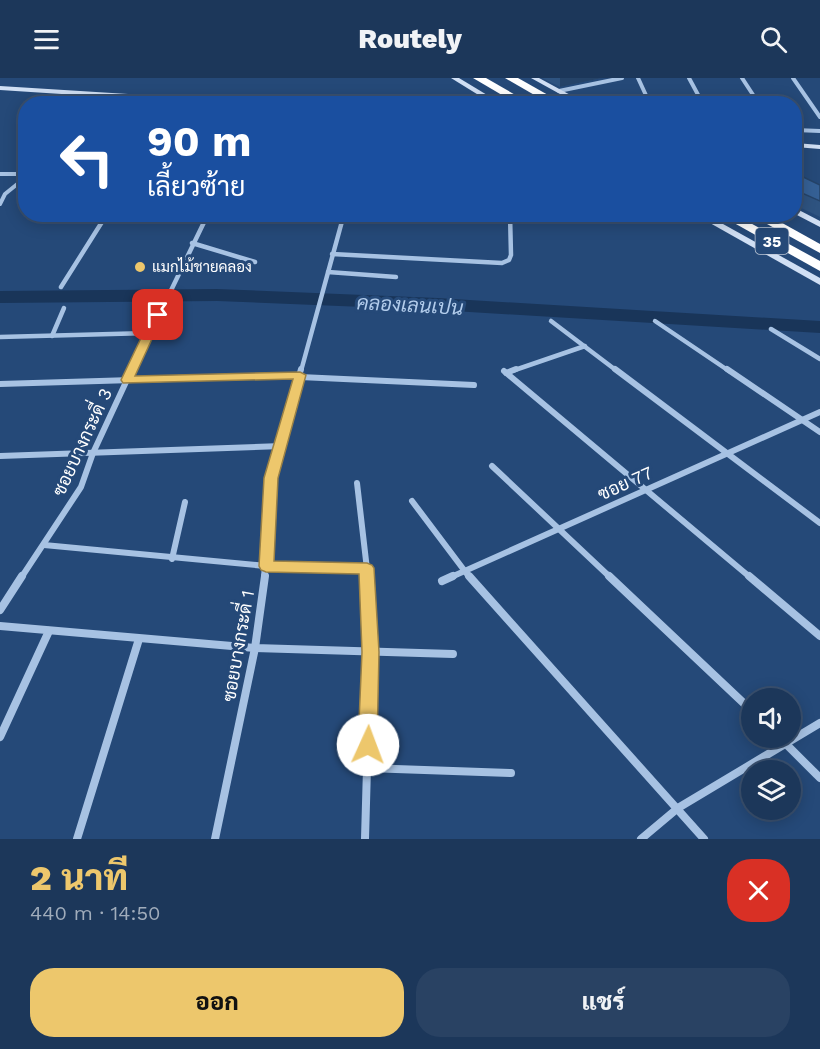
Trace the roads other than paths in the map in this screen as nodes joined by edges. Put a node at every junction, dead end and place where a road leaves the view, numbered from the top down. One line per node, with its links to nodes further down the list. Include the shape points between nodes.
1 (454, 78): 15 (main road)
2 (474, 78): 16 (highway)
3 (478, 78): 17 (highway)
4 (496, 78): 18 (highway)
5 (510, 78): 19 (highway)
6 (534, 78): 13 (main road)
7 (622, 78): 13 (street)
8 (638, 78): 21 (street)
9 (689, 78): 22 (street)
10 (742, 78): 23 (street)
11 (793, 78): 24 (street)
12 (0, 89): 14 (main road)
13 (559, 91): 20 (main road)
14 (105, 96)
15 (485, 96)
16 (507, 96)
17 (511, 96)
18 (530, 96)
19 (544, 96)
20 (569, 96)
21 (647, 96)
22 (699, 96)
23 (754, 96)
24 (820, 117)
25 (802, 130): 26 (street)
26 (820, 131)
27 (802, 146): 28 (main road)
28 (820, 147)
29 (0, 174): 30 (street)
30 (18, 175)
31 (18, 182): 32 (street)
32 (0, 204)
33 (802, 215): 43 (main road, 35)
34 (102, 222): 54 (street)
35 (204, 222): 45 (street, ซอยบางกระดี่ 3)
36 (342, 222): 47 (street, ซอยบางกระดี่ 1)
37 (510, 222): 47 (street, via 511,255 502,263)
38 (712, 222): 53 (main road, 35)
39 (738, 222): 50 (highway, 35)
40 (748, 222): 48 (highway)
41 (770, 222): 46 (highway)
42 (787, 222): 44 (highway, 35)
43 (820, 224)
44 (820, 239)
45 (192, 243): 49 (street); 59 (street, ซอยบางกระดี่ 3)
46 (820, 249)
47 (332, 254): 51 (street, ซอยบางกระดี่ 1)
48 (820, 261)
49 (255, 262)
50 (820, 267)
51 (328, 272): 52 (street); 64 (street, ซอยบางกระดี่ 1)
52 (396, 277)
53 (820, 282)
54 (61, 287)
55 (64, 308): 60 (street)
56 (551, 321): 62 (street)
57 (655, 321): 69 (street)
58 (771, 329): 63 (street)
59 (149, 333): 60 (street); 65 (street, ซอยบางกระดี่ 3)
60 (52, 336): 61 (street)
61 (0, 337)
62 (585, 346): 73 (street); 77 (street, via 505,372)
63 (820, 359)
64 (300, 376): 65 (street); 67 (street); 71 (street, ซอยบางกระดี่ 1)
65 (127, 380): 66 (street); 72 (street, ซอยบางกระดี่ 3)
66 (0, 384)
67 (474, 385)
68 (820, 412): 69 (street, ซอย 77)
69 (802, 420): 70 (street); 73 (street, ซอย 77)
70 (820, 432)
71 (282, 446): 72 (street); 84 (street, ซอยบางกระดี่ 1, via 271,478)
72 (93, 453): 74 (street); 82 (street, ซอยบางกระดี่ 3, via 81,487)
73 (727, 453): 77 (street, ซอย 77); 80 (street)
74 (0, 456)
75 (492, 466): 81 (street)
76 (357, 483): 85 (street, via 365,524)
77 (645, 490): 81 (street, ซอย 77); 91 (street)
78 (412, 501): 86 (street)
79 (185, 502): 83 (street)
80 (820, 523)
81 (558, 530): 86 (street, ซอย 77); 96 (street)
82 (44, 545): 83 (street); 88 (street, ซอยบางกระดี่ 3)
83 (172, 559): 84 (street)
84 (266, 566): 85 (street); 93 (street, ซอยบางกระดี่ 1)
85 (367, 568): 94 (street)
86 (465, 572): 87 (street, ซอย 77); 105 (street)
87 (442, 581)
88 (0, 610)
89 (0, 626): 90 (street)
90 (49, 631): 92 (street); 99 (street)
91 (820, 636)
92 (139, 639): 93 (street); 106 (street)
93 (255, 648): 94 (street); 107 (street, ซอยบางกระดี่ 1)
94 (370, 652): 95 (street); 102 (street)
95 (453, 654)
96 (741, 701)
97 (820, 723): 98 (street)
98 (801, 732)
99 (0, 737)
100 (772, 748): 105 (street)
101 (790, 748): 104 (street)
102 (367, 768): 103 (street); 108 (street)
103 (511, 772)
104 (820, 778)
105 (678, 808): 109 (street); 110 (street)
106 (76, 839)
107 (215, 839)
108 (365, 839)
109 (641, 839)
110 (704, 839)

